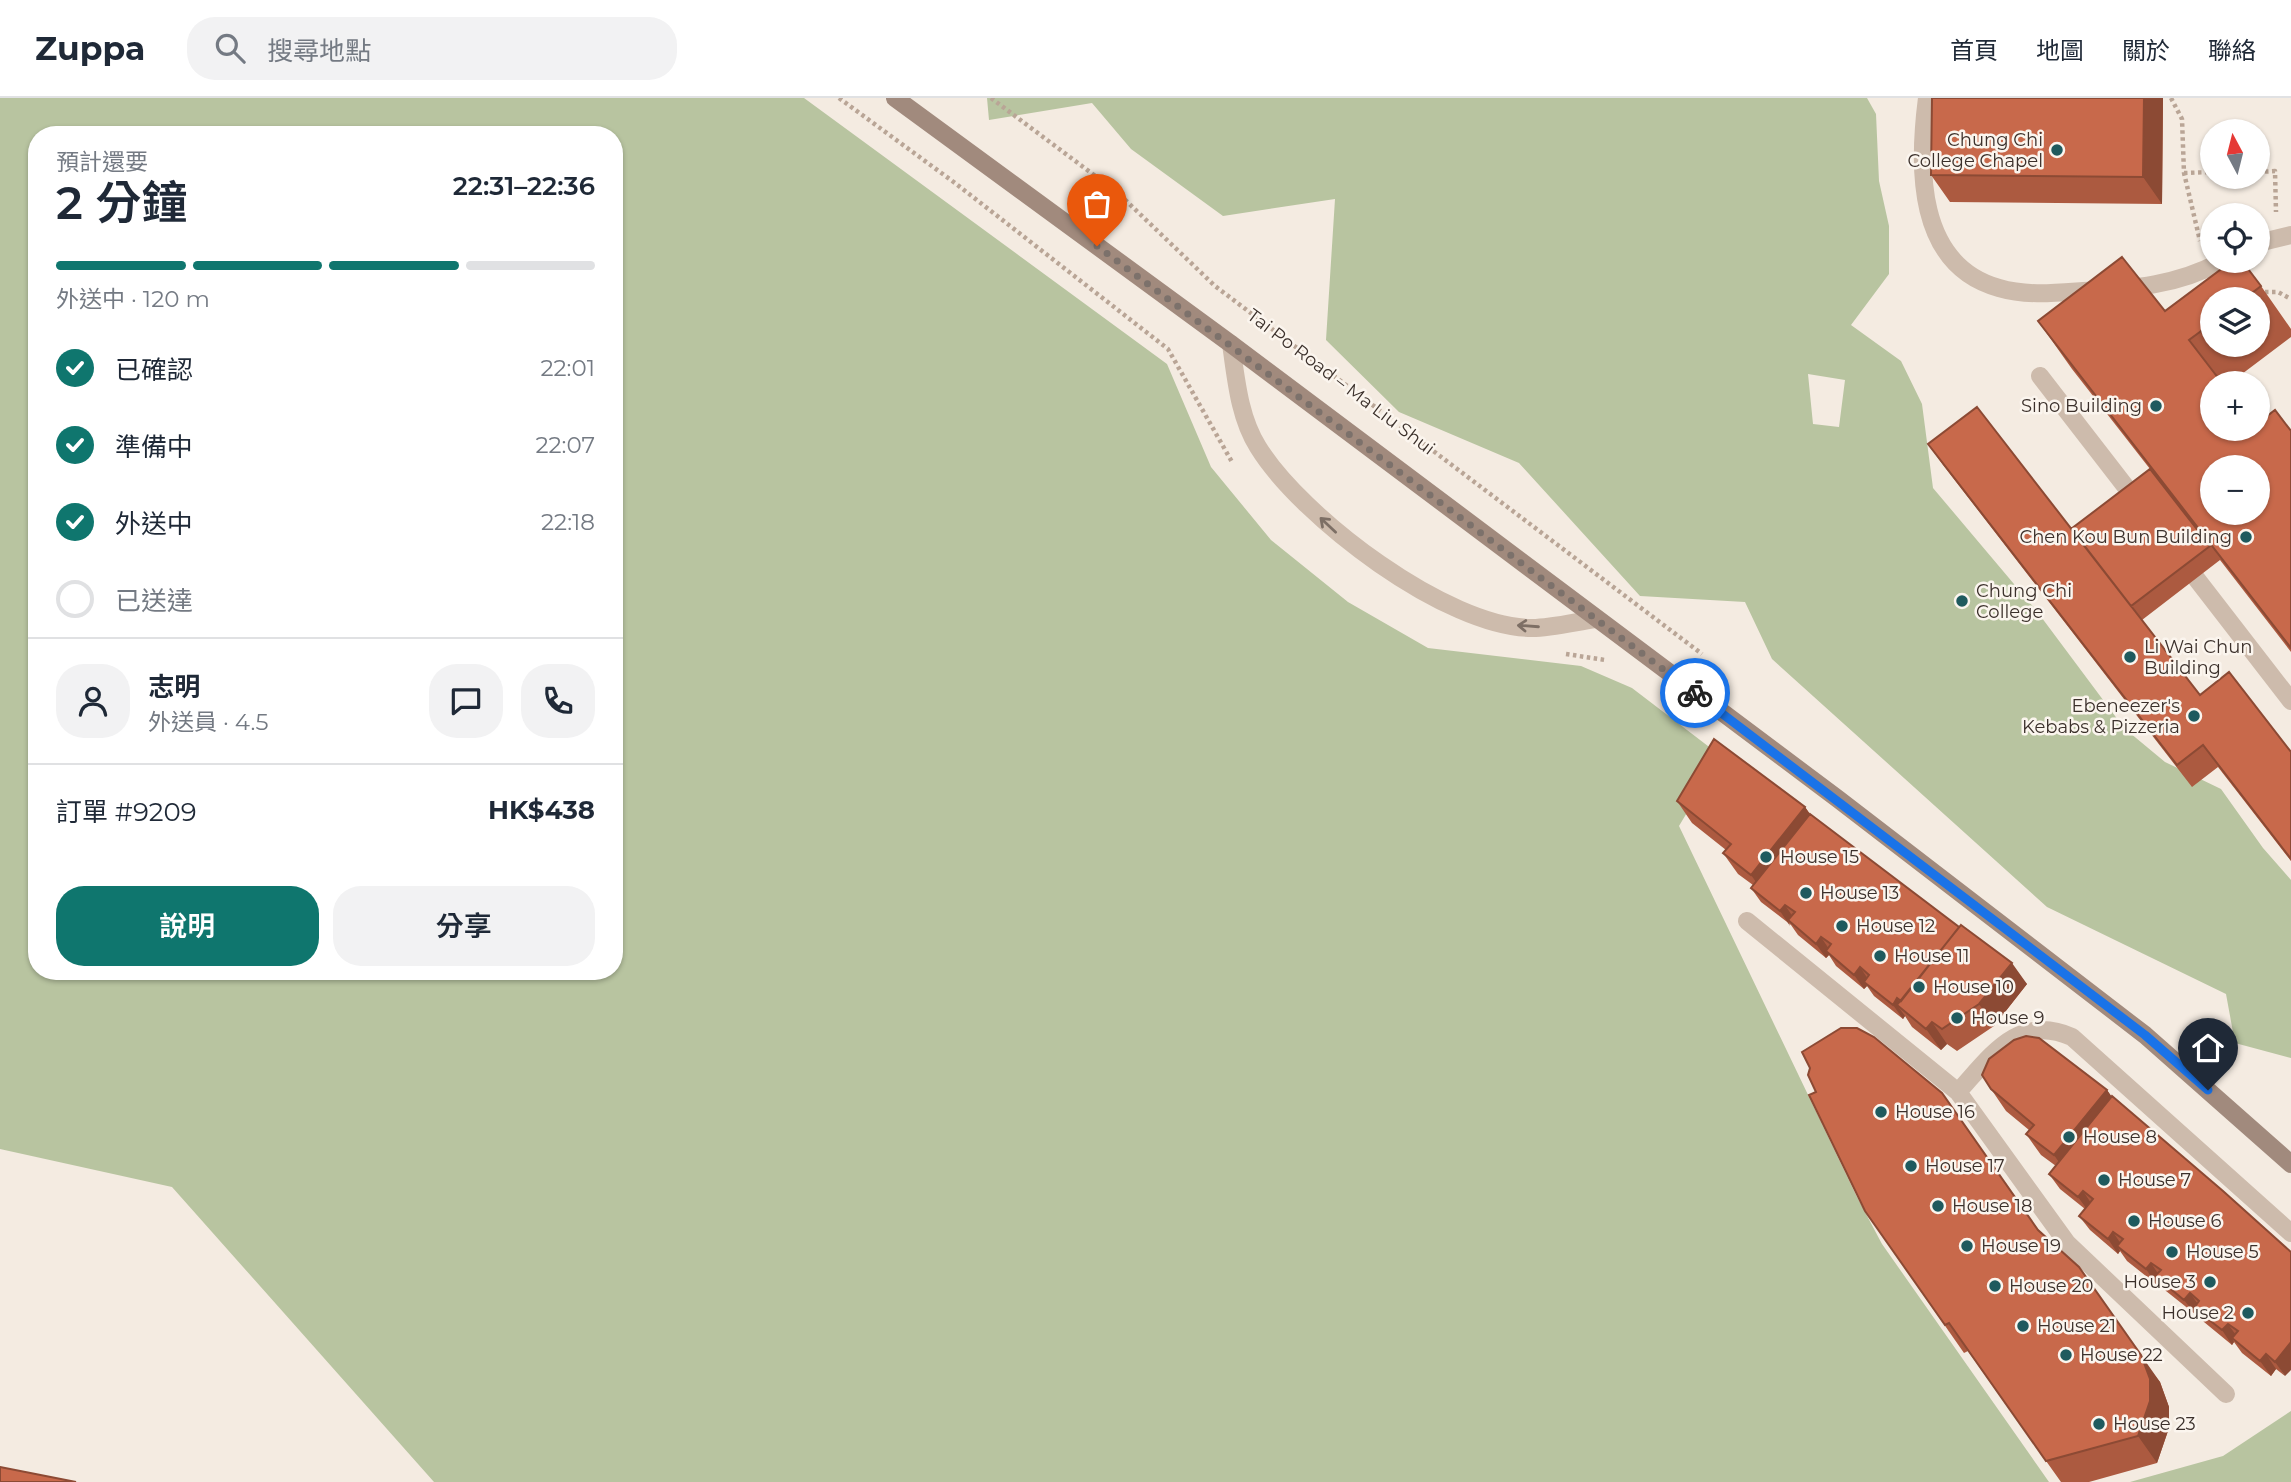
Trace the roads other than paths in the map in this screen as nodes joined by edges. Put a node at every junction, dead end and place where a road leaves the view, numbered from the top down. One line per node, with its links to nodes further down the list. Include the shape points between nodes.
1 (895, 98): 6 (main road, Tai Po Road – Ma Liu Shui)
2 (1927, 98): 5 (lane, via 1923,146 1929,217 1945,253 1972,276 1999,288 2041,293 2154,286)
3 (2291, 235): 4 (lane)
4 (2270, 240)
5 (2200, 270)
6 (1231, 344): 10 (main road, Tai Po Road – Ma Liu Shui); 10 (lane, one-way to 6, via 1531,628 1485,619 1421,590 1349,544 1292,490 1257,446 1239,397)
7 (2040, 376): 8 (lane)
8 (2150, 518)
9 (2175, 551): 11 (lane)
10 (1595, 619): 14 (main road, Tai Po Road – Ma Liu Shui, via 2145,1035)
11 (2291, 701)
12 (1747, 921): 13 (lane)
13 (1958, 1092): 15 (lane, via 2005,1043 2023,1032 2054,1029 2072,1037); 16 (lane, via 2067,1243)
14 (2291, 1164)
15 (2291, 1233)
16 (2226, 1395)

